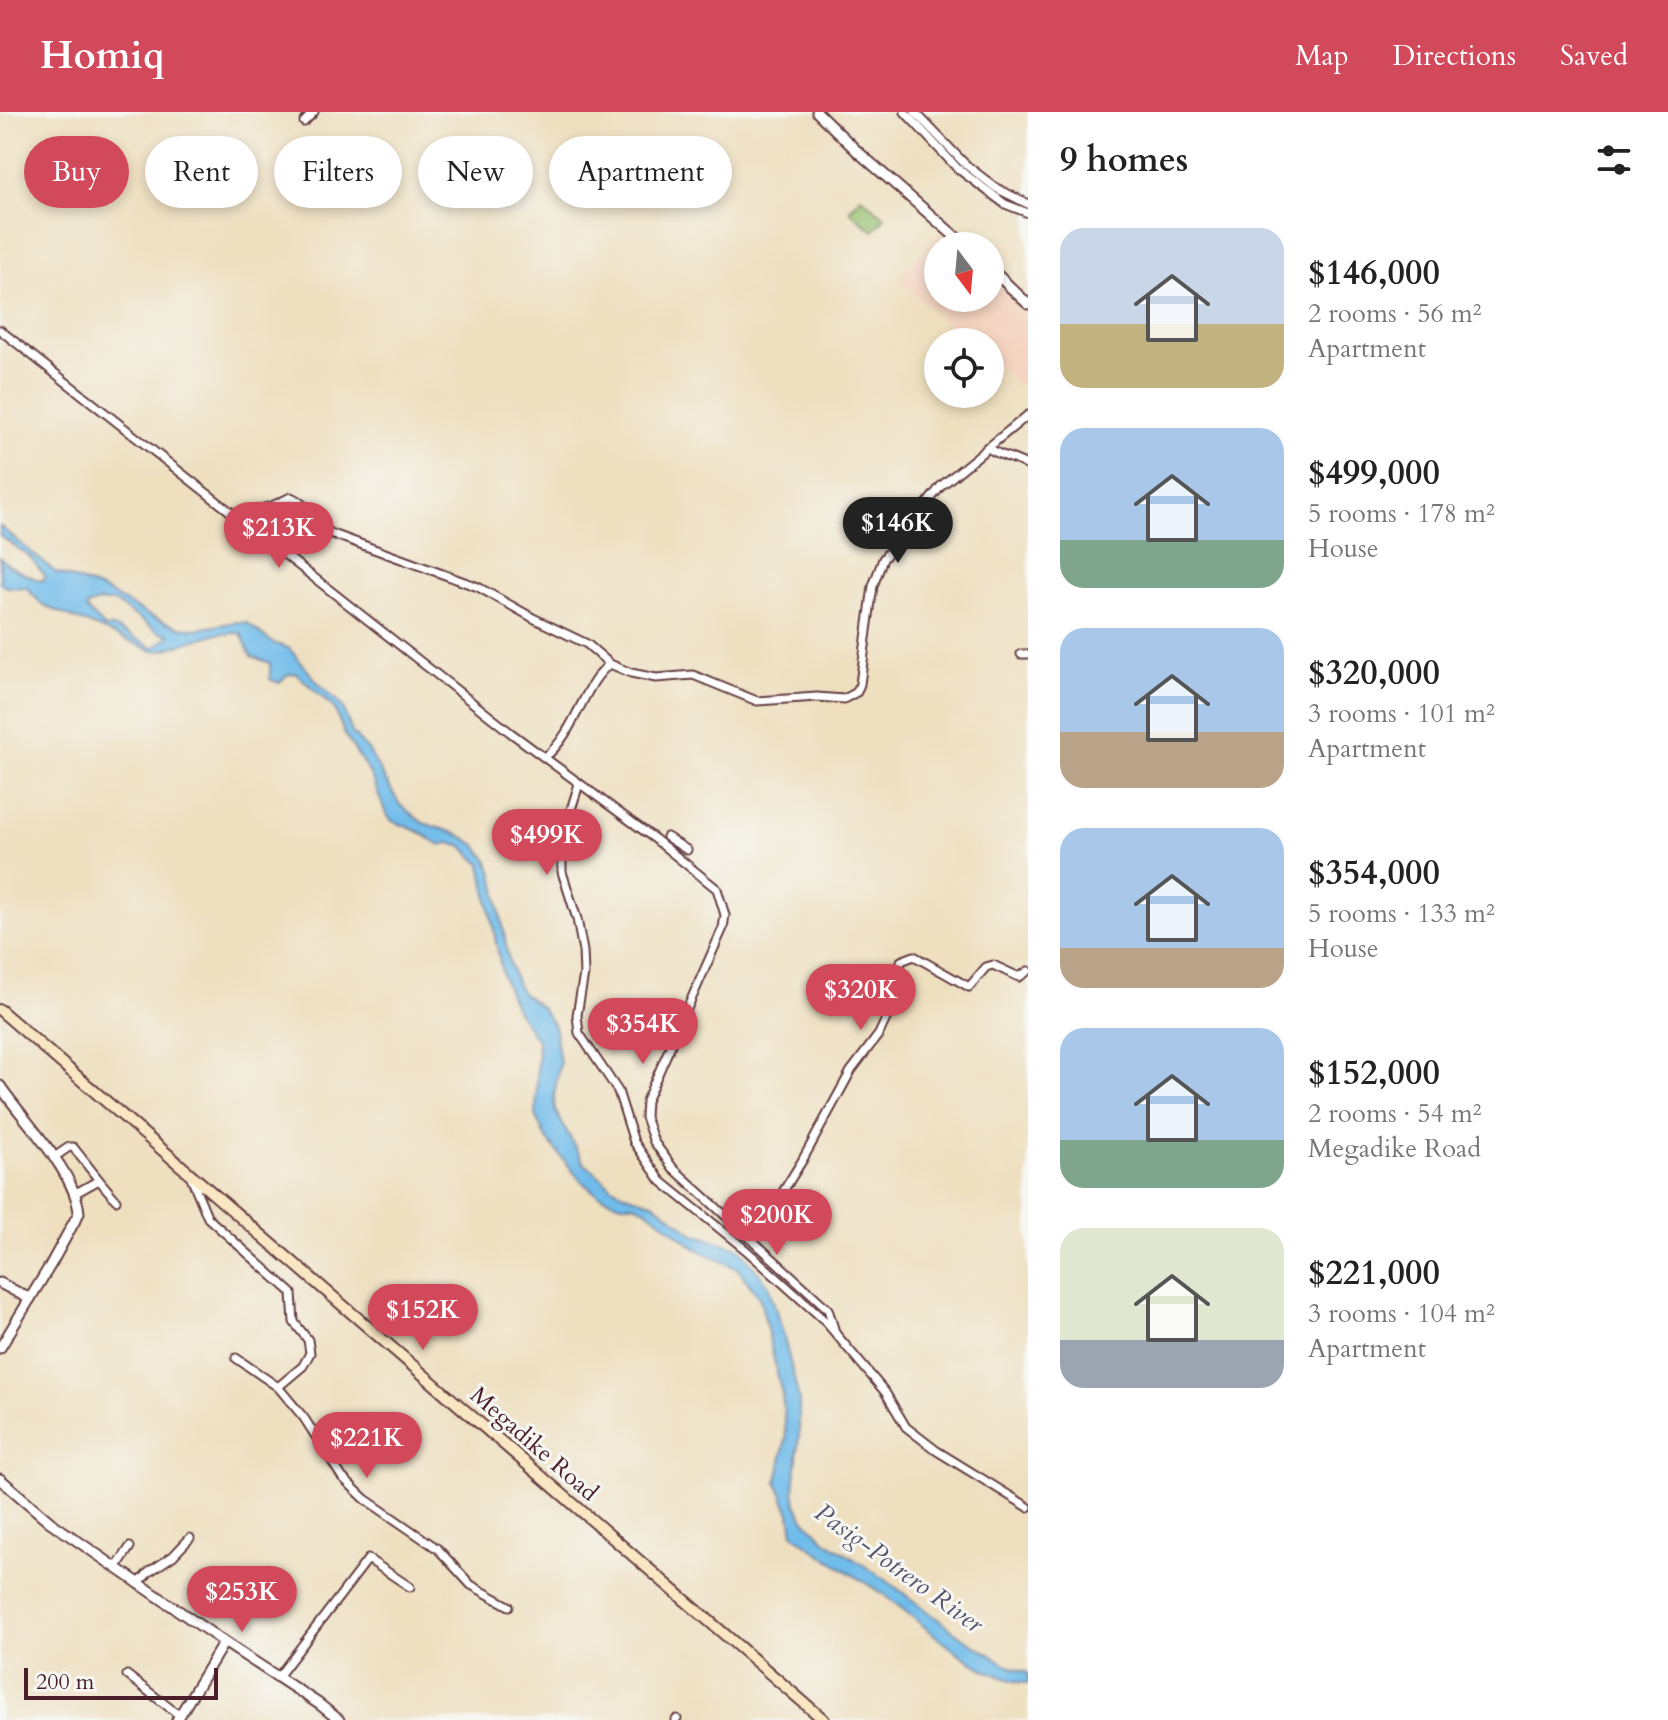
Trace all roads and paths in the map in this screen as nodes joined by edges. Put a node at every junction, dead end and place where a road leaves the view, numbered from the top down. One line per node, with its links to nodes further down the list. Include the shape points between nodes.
1 (314, 112): 5 (street)
2 (817, 112): 8 (street)
3 (905, 112): 7 (street, via 957,168 1005,204)
4 (915, 112): 6 (street, via 965,164)
5 (304, 122)
6 (1028, 204)
7 (1028, 213)
8 (950, 232)
9 (1004, 281): 10 (street)
10 (1028, 304)
11 (0, 330): 15 (street)
12 (1028, 415): 13 (street)
13 (987, 447): 14 (street); 16 (street, via 941,486 883,559 873,586 860,684 851,697 757,701 693,675 644,677)
14 (1028, 466)
15 (235, 515): 16 (street, via 291,497 299,500 330,533 468,582 587,644); 17 (street)
16 (610, 664): 17 (street, via 564,738)
17 (545, 757): 18 (street)
18 (579, 784): 29 (street, via 717,889 722,900 723,928 657,1073 645,1117 654,1142 673,1168); 32 (street, via 562,838 562,872 583,951 579,1033 618,1091 634,1142 661,1181)
19 (667, 837): 20 (street)
20 (687, 850)
21 (1028, 971): 29 (street, via 1019,977 993,965 969,987 914,956 901,961 892,1006 879,1034 851,1071)
22 (0, 1010): 25 (main road, Megadike Road)
23 (0, 1086): 24 (street)
24 (53, 1158): 26 (street, via 73,1147); 27 (street)
25 (190, 1174): 35 (street, via 208,1218 292,1293 294,1322 308,1340 310,1353); 49 (main road, Megadike Road)
26 (99, 1180): 27 (street); 28 (street)
27 (74, 1194): 31 (street, via 77,1219)
28 (116, 1200)
29 (753, 1240): 32 (street, via 828,1309)
30 (0, 1283): 31 (street)
31 (30, 1299): 33 (street)
32 (835, 1332): 37 (street, via 885,1392 906,1427)
33 (0, 1348)
34 (236, 1358): 35 (street)
35 (278, 1387): 43 (street, via 342,1477 365,1499 438,1549 471,1585)
36 (0, 1479): 40 (street)
37 (1028, 1507)
38 (190, 1538): 41 (street)
39 (130, 1547): 40 (street)
40 (116, 1568): 41 (street)
41 (138, 1584): 44 (street)
42 (410, 1587): 46 (street, via 368,1559)
43 (509, 1606)
44 (224, 1642): 46 (street); 47 (street)
45 (127, 1675): 47 (street)
46 (278, 1677): 48 (street)
47 (178, 1718)
48 (339, 1720)
49 (824, 1720)

